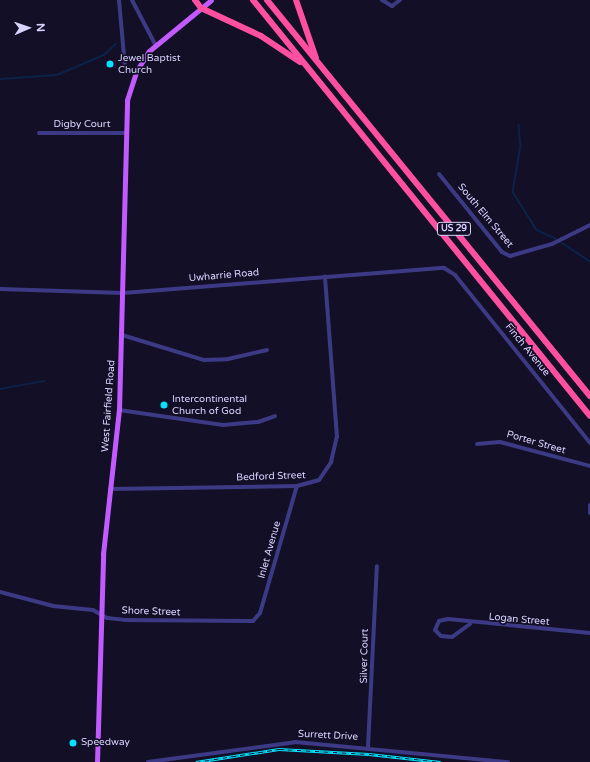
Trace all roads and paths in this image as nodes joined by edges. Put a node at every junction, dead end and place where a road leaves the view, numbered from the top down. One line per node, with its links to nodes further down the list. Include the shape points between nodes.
1 (119, 0): 13 (street)
2 (132, 0): 11 (street)
3 (195, 0): 10 (highway)
4 (211, 0): 10 (main road, West Fairfield Road)
5 (253, 0): 14 (highway, US 29)
6 (267, 0): 12 (highway, US 29)
7 (296, 0): 12 (highway)
8 (382, 0): 9 (street, via 392,6)
9 (400, 0)
10 (201, 8): 11 (main road, West Fairfield Road); 14 (highway, via 261,36)
11 (155, 44): 16 (main road, West Fairfield Road, via 134,76 127,100)
12 (318, 63): 25 (highway, US 29)
13 (125, 67)
14 (308, 68): 28 (highway, US 29)
15 (39, 132): 16 (street, Digby Court)
16 (126, 133): 22 (main road, West Fairfield Road)
17 (439, 174): 18 (street, South Elm Street, via 502,252 510,256 552,244)
18 (590, 225)
19 (449, 270): 20 (street, Uwharrie Road); 29 (street, Finch Avenue)
20 (325, 276): 22 (street, Uwharrie Road); 32 (street, Bedford Street, via 336,443 331,462 319,480)
21 (0, 289): 22 (street, Uwharrie Road)
22 (123, 293): 23 (main road, West Fairfield Road)
23 (122, 335): 24 (street, via 204,360 228,359); 26 (main road, West Fairfield Road)
24 (267, 350)
25 (590, 396)
26 (119, 410): 27 (street, via 223,425 258,422); 33 (main road, West Fairfield Road)
27 (275, 416)
28 (590, 416)
29 (590, 443)
30 (477, 444): 31 (street, Porter Street, via 500,442)
31 (590, 466)
32 (297, 486): 33 (street, Bedford Street); 39 (street, Inlet Avenue)
33 (110, 489): 38 (main road, West Fairfield Road)
34 (590, 505): 35 (street)
35 (590, 514)
36 (377, 566): 42 (street, Silver Court)
37 (0, 592): 38 (street, Shore Street, via 53,606)
38 (100, 613): 39 (street, Shore Street, via 125,620 249,622); 43 (main road, West Fairfield Road)
39 (257, 618)
40 (470, 624): 40 (street, Logan Street, via 448,619 439,621 435,626 437,633 444,638 457,635); 41 (street, Logan Street)
41 (590, 633)
42 (368, 747): 44 (street, Surrett Drive, via 295,742); 45 (street, Surrett Drive)
43 (97, 762)
44 (148, 762)
45 (508, 762)

